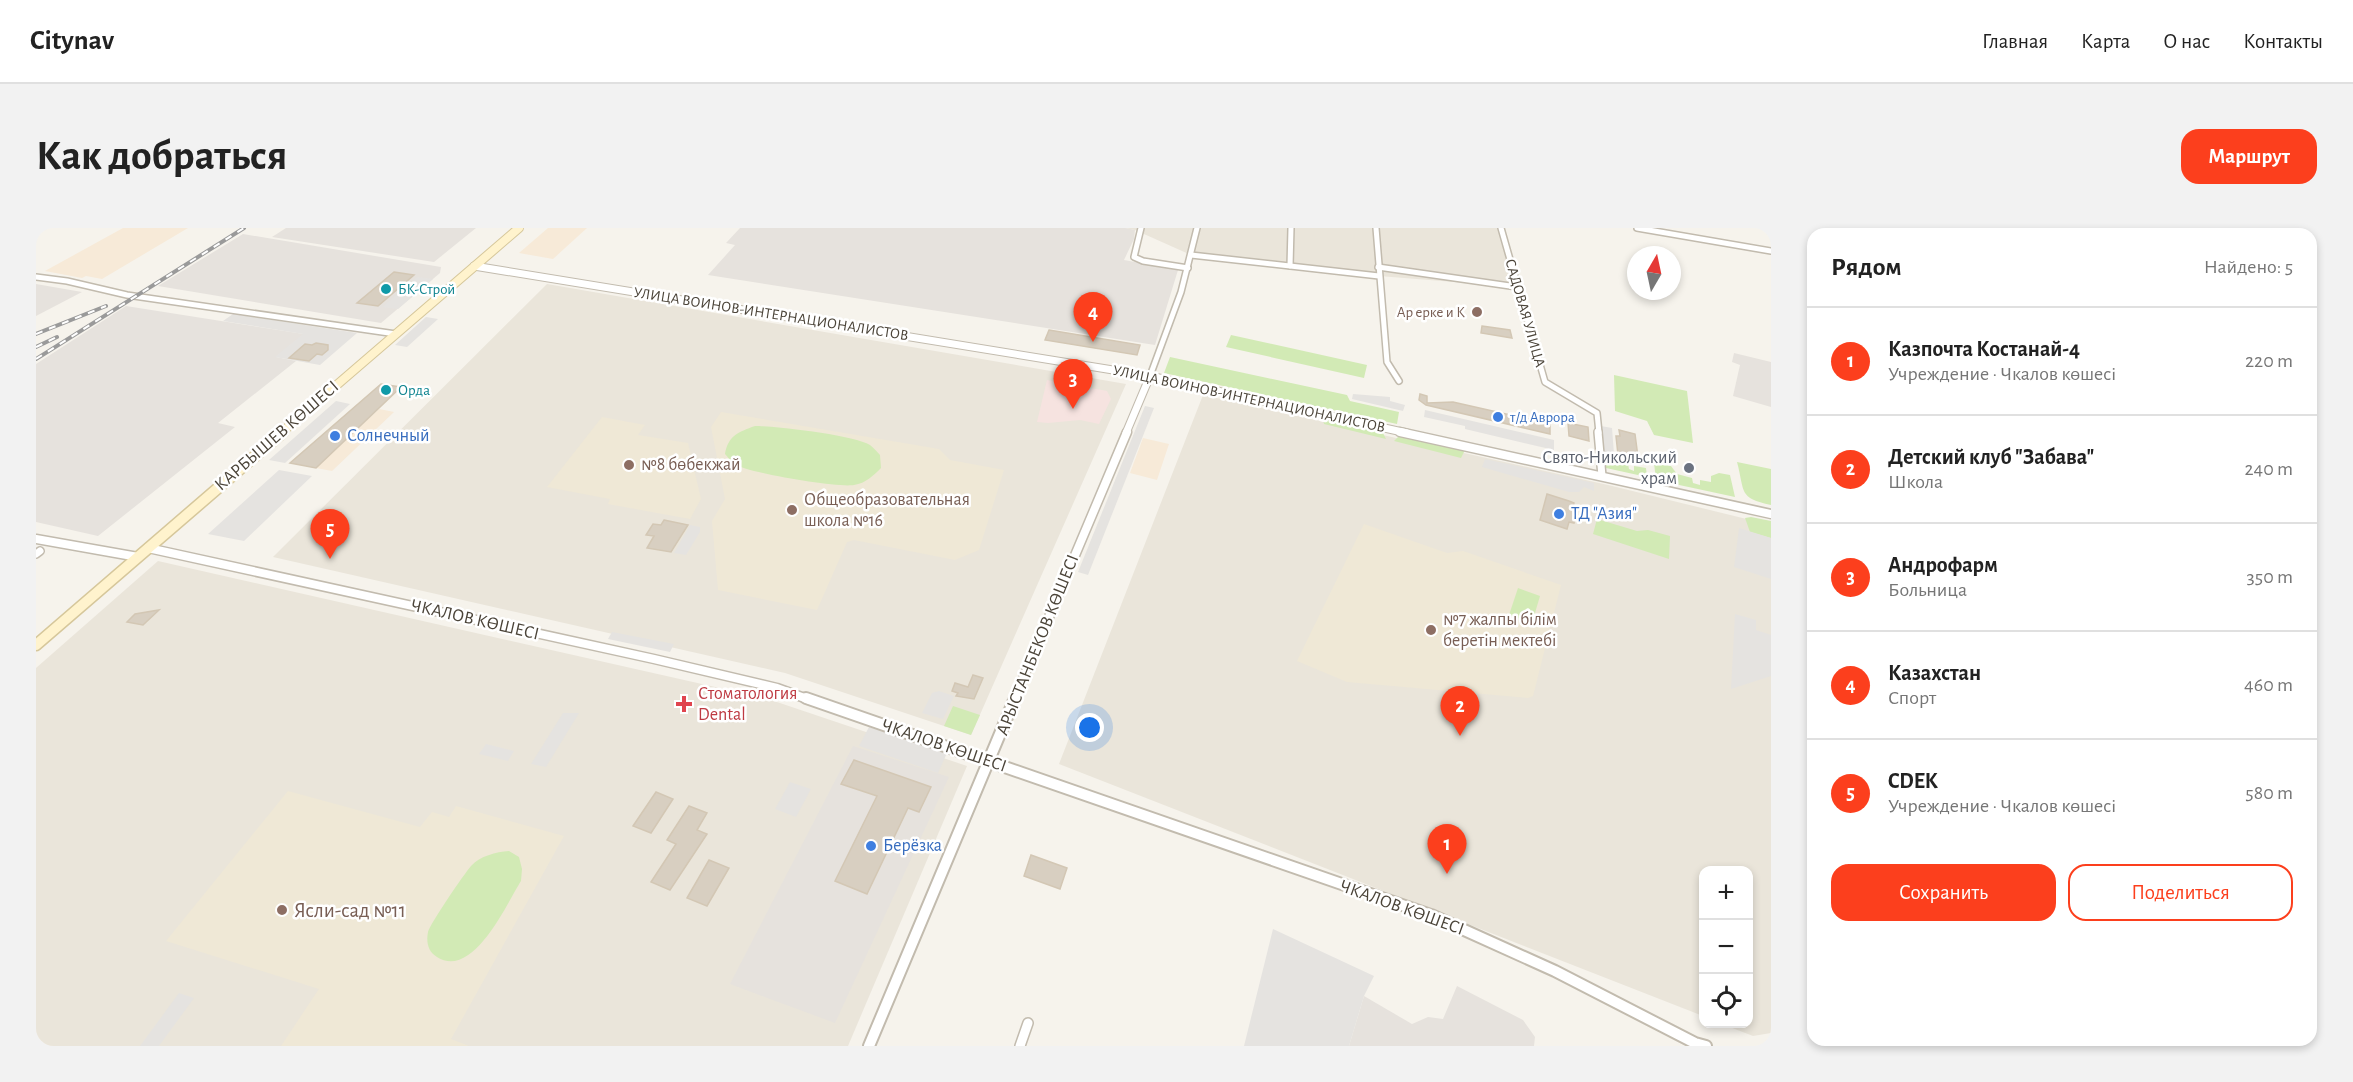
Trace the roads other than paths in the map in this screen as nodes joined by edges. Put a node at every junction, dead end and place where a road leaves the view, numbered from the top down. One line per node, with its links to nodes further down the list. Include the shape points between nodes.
1 (519, 228): 10 (main road, КАРБЫШЕВ КӨШЕСІ)
2 (1141, 228): 13 (street, via 1134,257)
3 (1197, 228): 9 (street)
4 (1291, 228): 11 (street)
5 (1376, 228): 12 (street)
6 (1501, 228): 16 (street, САДОВАЯ УЛИЦА)
7 (1637, 228): 8 (street)
8 (1771, 251)
9 (1191, 255): 11 (street); 13 (street)
10 (474, 266): 17 (main road, КАРБЫШЕВ КӨШЕСІ); 18 (street, УЛИЦА ВОИНОВ-ИНТЕРНАЦИОНАЛИСТОВ)
11 (1290, 266): 14 (street)
12 (1378, 267): 14 (street); 16 (street)
13 (1188, 268): 18 (street)
14 (1378, 276): 19 (street, via 1387,362)
15 (36, 277): 17 (street, via 67,280 127,295)
16 (1517, 287): 20 (street, САДОВАЯ УЛИЦА, via 1545,382 1597,412)
17 (396, 334): 23 (main road, КАРБЫШЕВ КӨШЕСІ)
18 (1150, 376): 20 (street, УЛИЦА ВОИНОВ-ИНТЕРНАЦИОНАЛИСТОВ); 26 (street, АРЫСТАНБЕКОВ КӨШЕСІ)
19 (1399, 381)
20 (1602, 476): 21 (street, УЛИЦА ВОИНОВ-ИНТЕРНАЦИОНАЛИСТОВ)
21 (1771, 514)
22 (36, 539): 24 (street)
23 (148, 548): 24 (main road, КАРБЫШЕВ КӨШЕСІ); 26 (street, ЧКАЛОВ КӨШЕСІ, via 734,677)
24 (138, 557): 25 (main road, КАРБЫШЕВ КӨШЕСІ)
25 (36, 645)
26 (990, 761): 28 (street, АРЫСТАНБЕКОВ КӨШЕСІ); 30 (street, ЧКАЛОВ КӨШЕСІ, via 1431,915)
27 (1028, 1023): 29 (street)
28 (869, 1046)
29 (1020, 1046)
30 (1706, 1046)

